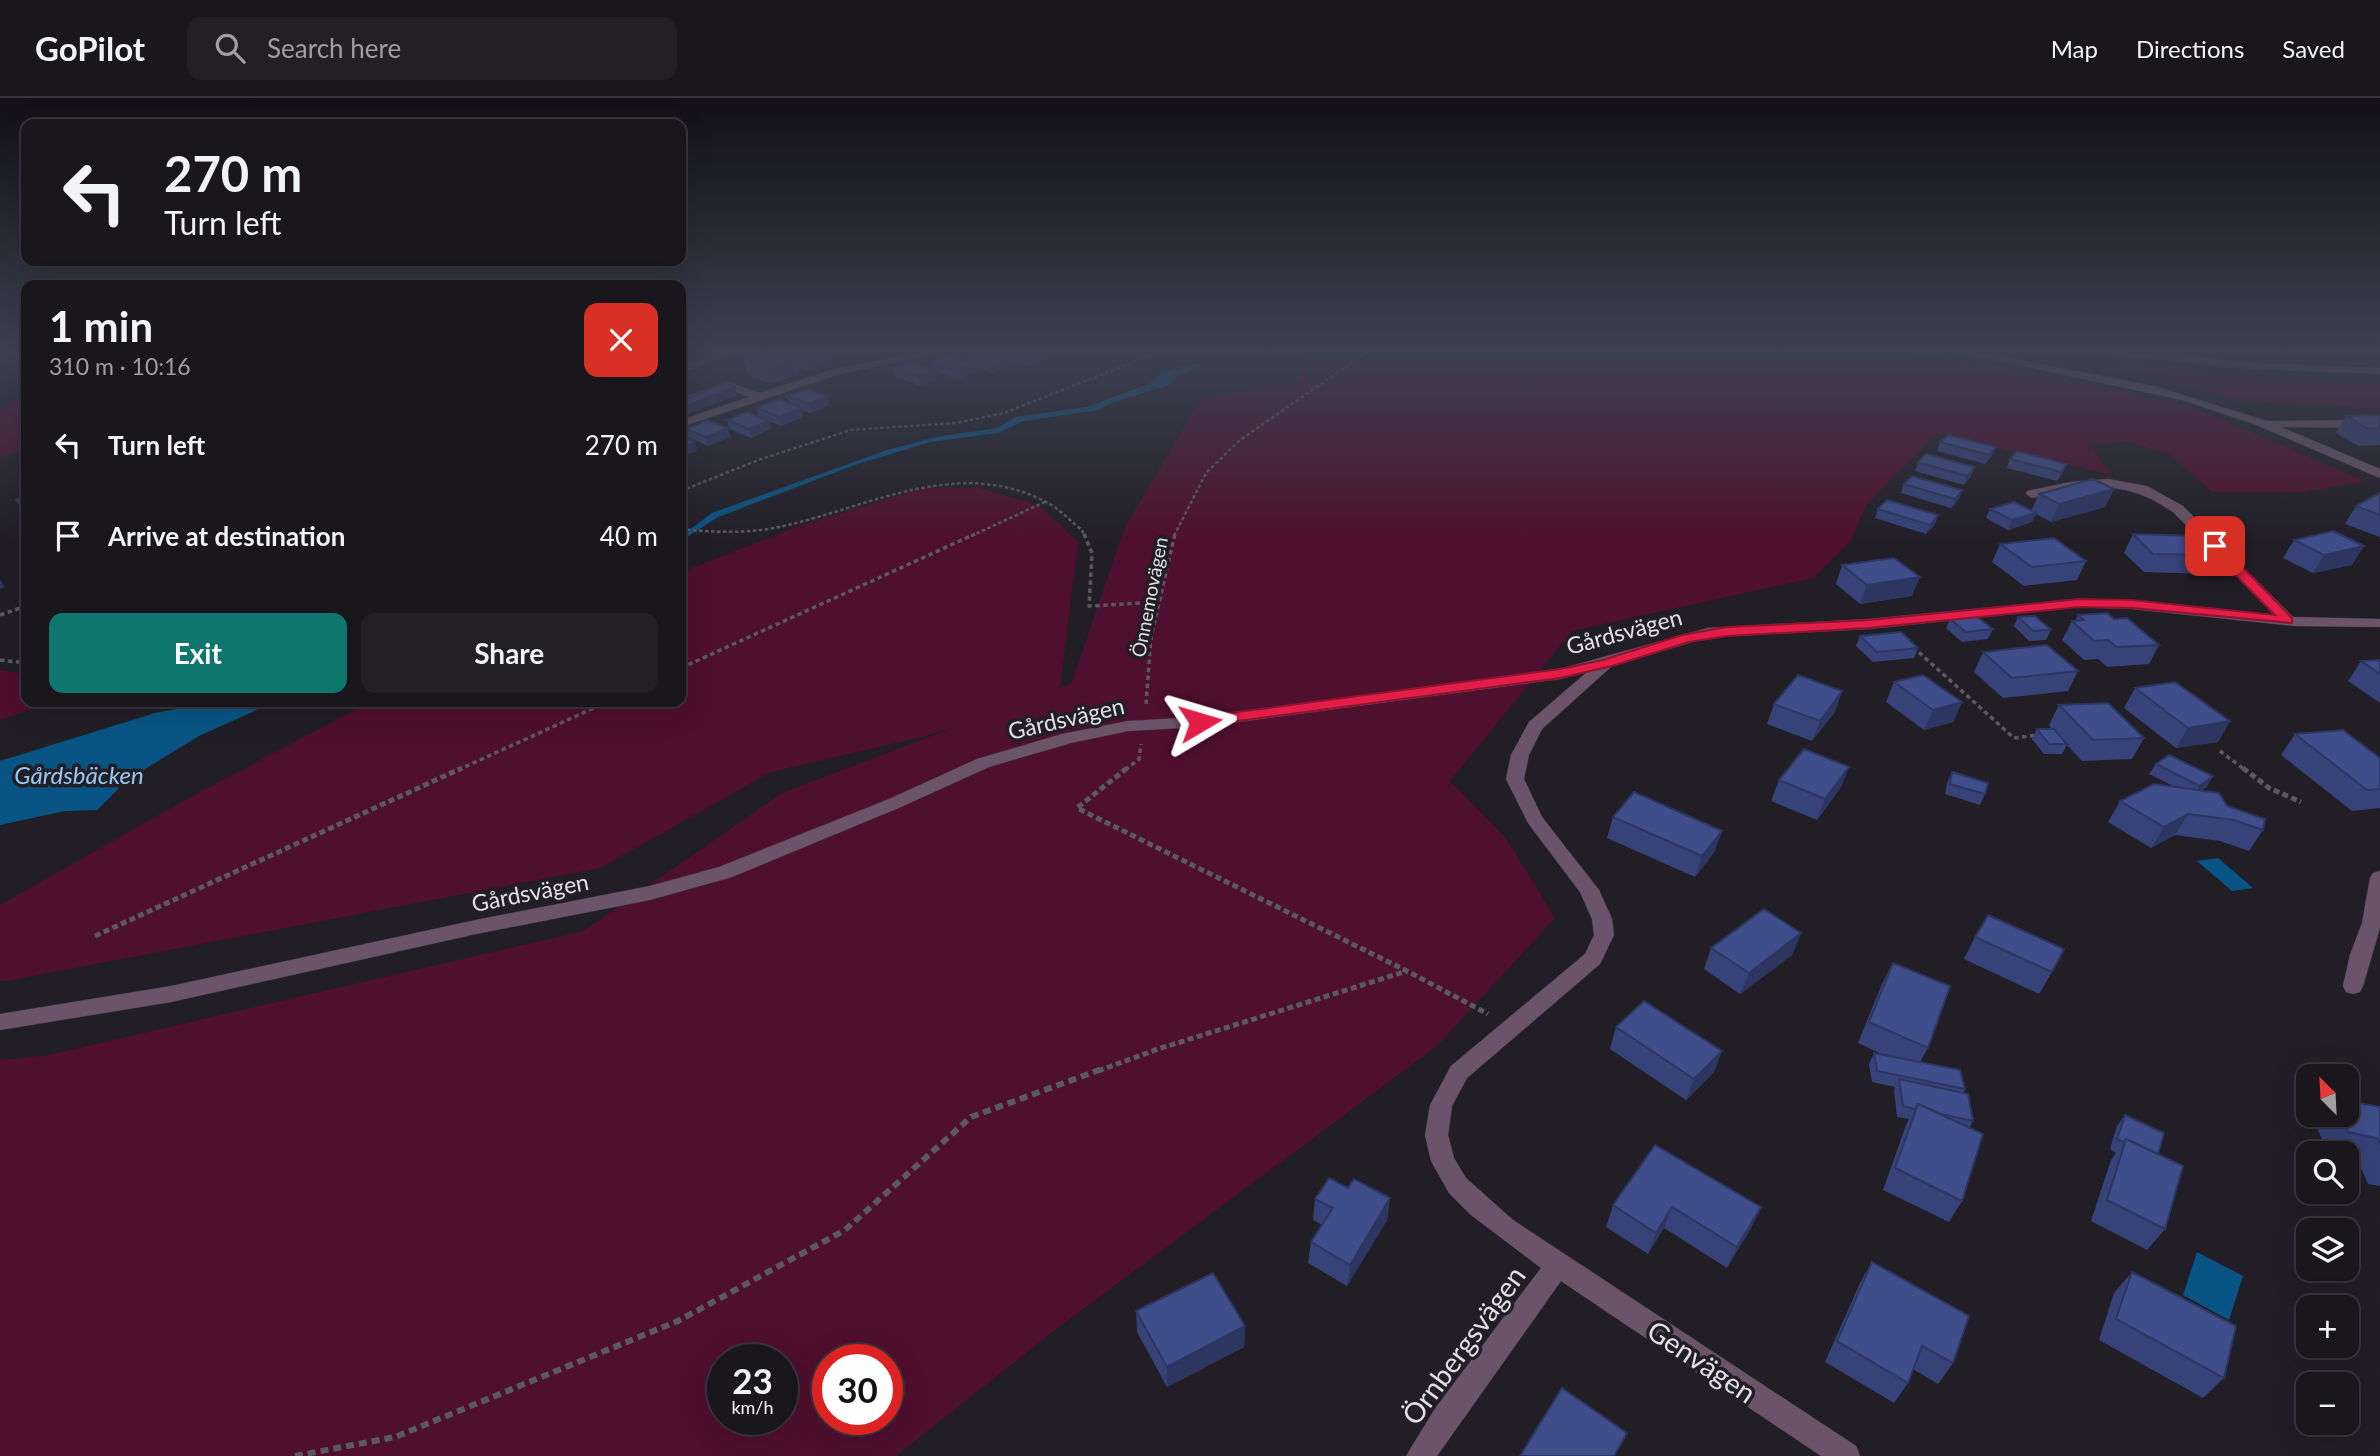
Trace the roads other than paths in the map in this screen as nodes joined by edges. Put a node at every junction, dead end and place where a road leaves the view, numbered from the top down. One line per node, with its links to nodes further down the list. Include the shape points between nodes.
1 (708, 415): 3 (street)
2 (2242, 415): 4 (street)
3 (686, 422)
4 (2264, 423): 5 (street); 6 (street)
5 (2380, 424)
6 (2380, 474)
7 (2032, 494): 8 (street, via 2080,482 2116,482 2164,497)
8 (2288, 621): 9 (street, Gårdsvägen); 10 (street, Gårdsvägen, via 2132,604 2079,603 1708,634)
9 (2380, 623)
10 (1607, 663): 13 (street, Gårdsvägen, via 1374,700 1068,738 983,763 725,872 650,893 171,994); 14 (street, Örnbergsvägen, via 1535,726 1520,755 1515,779 1534,819 1589,890 1604,935 1593,959 1458,1072 1443,1093 1436,1118 1436,1147 1442,1165 1462,1191)
11 (2380, 878): 12 (street)
12 (2353, 986)
13 (0, 1022)
14 (1558, 1265): 15 (street, Örnbergsvägen); 16 (street, Genvägen)
15 (1420, 1456)
16 (1846, 1456)

